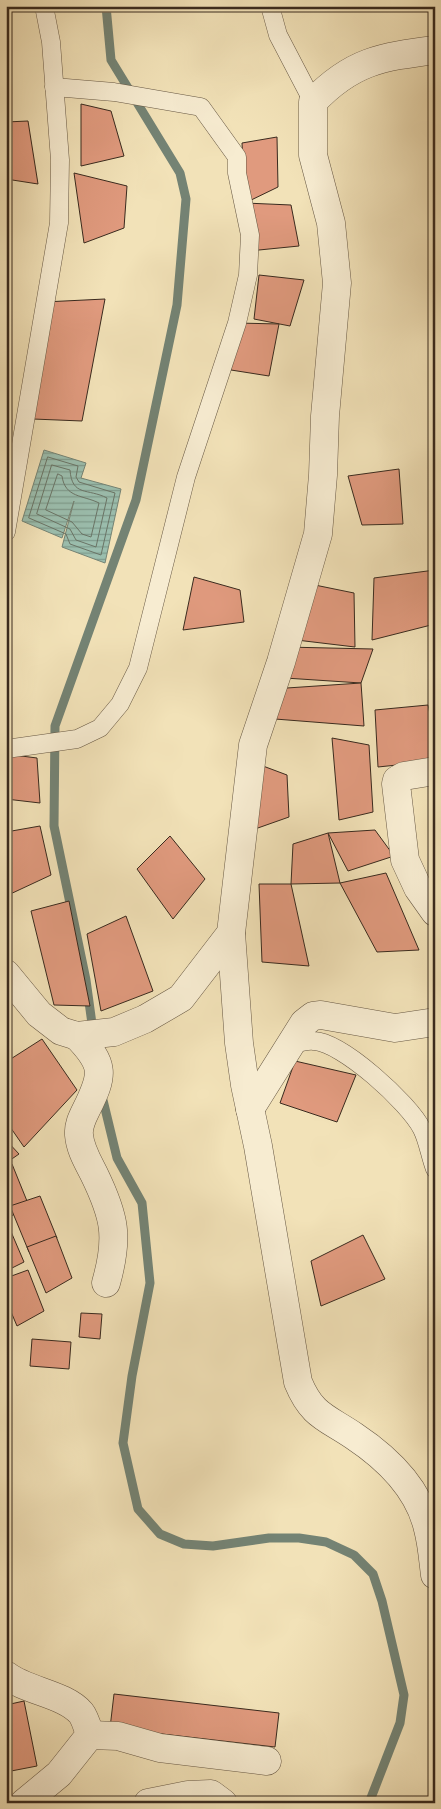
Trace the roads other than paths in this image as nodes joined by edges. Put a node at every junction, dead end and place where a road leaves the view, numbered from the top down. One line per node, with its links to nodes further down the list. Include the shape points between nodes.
1 (44, 6): 4 (lane, via 51,42)
2 (270, 6): 5 (lane, via 278,35)
3 (435, 50): 5 (street, via 381,57 348,72)
4 (54, 87): 6 (lane, via 60,160 59,223); 7 (lane, via 114,92 201,107 237,157 237,173 250,235 248,275 237,323 186,477 138,668 120,704 100,728 77,739)
5 (313, 102): 10 (street, via 313,155 331,223 337,283 318,534 253,745)
6 (6, 532)
7 (6, 749)
8 (435, 771): 9 (street, via 404,776 396,784 405,860 418,888)
9 (435, 912)
10 (231, 933): 13 (street, via 181,998 114,1032); 15 (street, via 239,1043)
11 (6, 974): 13 (street, via 39,1014 61,1031)
12 (435, 1022): 14 (street, via 394,1028 313,1016 304,1023)
13 (77, 1036): 17 (street, via 94,1054 99,1065 97,1084 81,1121 79,1134 115,1230 113,1258)
14 (291, 1045): 15 (street); 16 (lane, via 314,1040 327,1044 384,1084 422,1128)
15 (250, 1109): 18 (street, via 298,1382 306,1402 320,1416 355,1436 390,1464 413,1493 428,1528)
16 (435, 1169)
17 (106, 1283)
18 (435, 1575)
19 (6, 1676): 20 (street, via 59,1699 81,1713)
20 (90, 1735): 21 (street, via 118,1736 160,1748); 22 (street, via 59,1774)
21 (267, 1761)
22 (24, 1803)
23 (148, 1803): 24 (street, via 211,1794)
24 (223, 1803)

